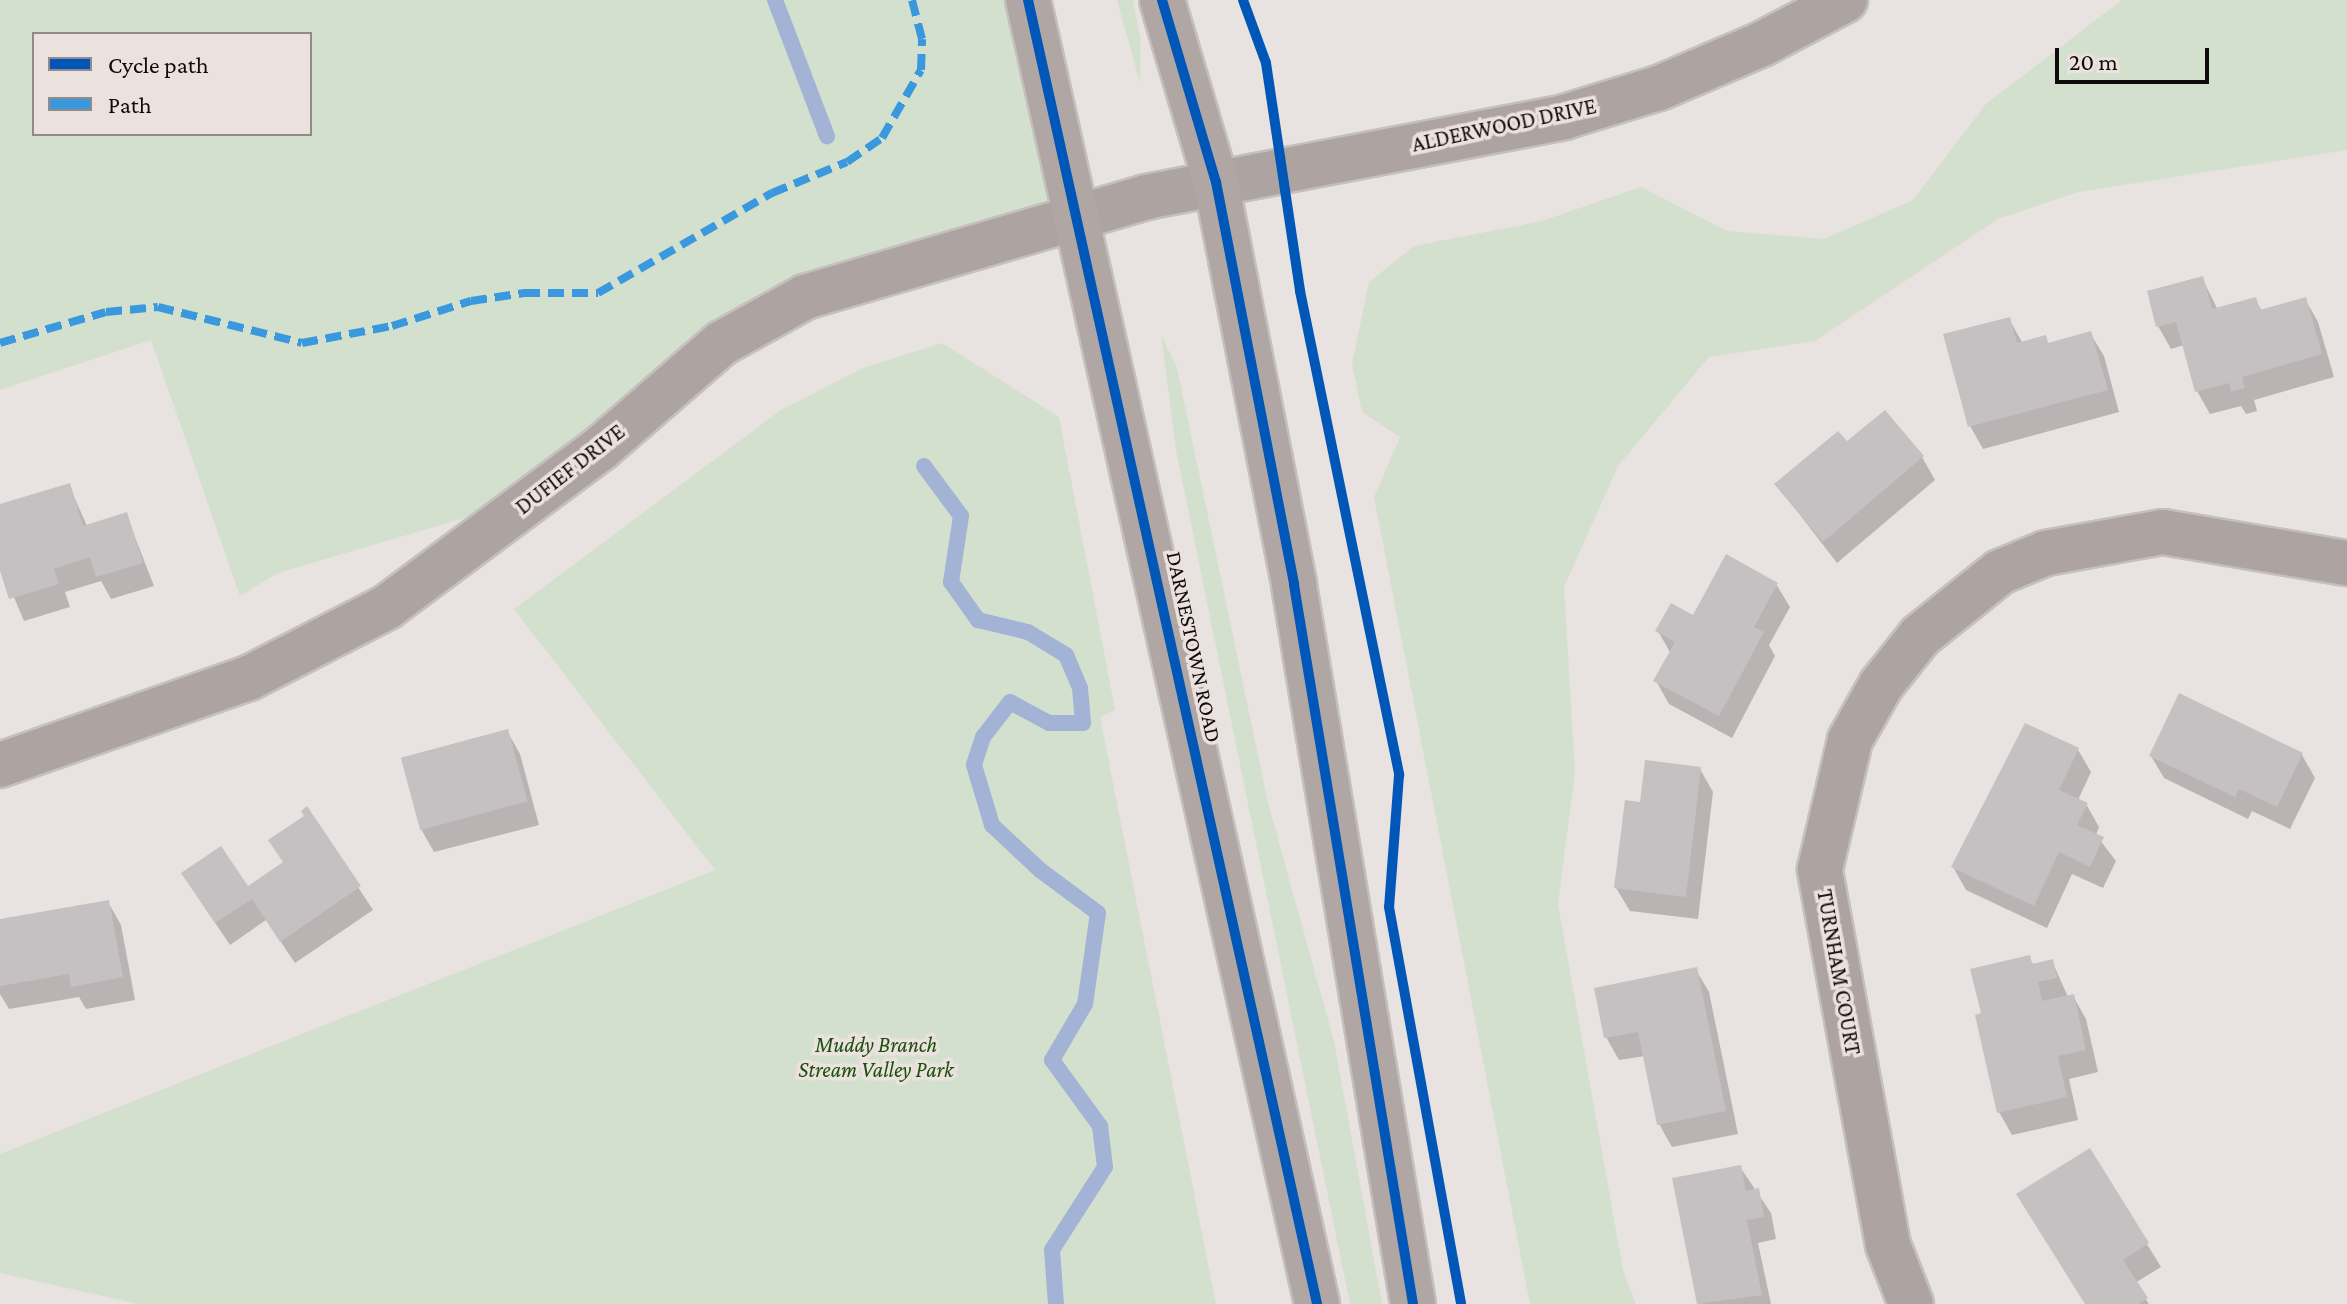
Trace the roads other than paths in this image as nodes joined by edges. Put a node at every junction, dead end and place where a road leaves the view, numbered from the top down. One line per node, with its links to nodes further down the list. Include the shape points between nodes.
1 (1028, 0): 6 (main road, DARNESTOWN ROAD)
2 (1162, 0): 4 (main road)
3 (1845, 0): 4 (street, ALDERWOOD DRIVE, via 1762,44 1659,88 1564,117)
4 (1216, 182): 5 (street, ALDERWOOD DRIVE); 10 (main road, via 1294,585)
5 (1146, 197): 6 (street, DUFIEF DRIVE)
6 (1079, 218): 8 (street, DUFIEF DRIVE, via 805,297 722,343 601,448 387,607 249,678); 9 (main road, DARNESTOWN ROAD)
7 (2347, 563): 11 (street, TURNHAM COURT, via 2163,532 2046,553 2000,572 1931,626 1881,685 1850,740 1820,869 1888,1245)
8 (0, 765)
9 (1317, 1304)
10 (1413, 1304)
11 (1911, 1304)

